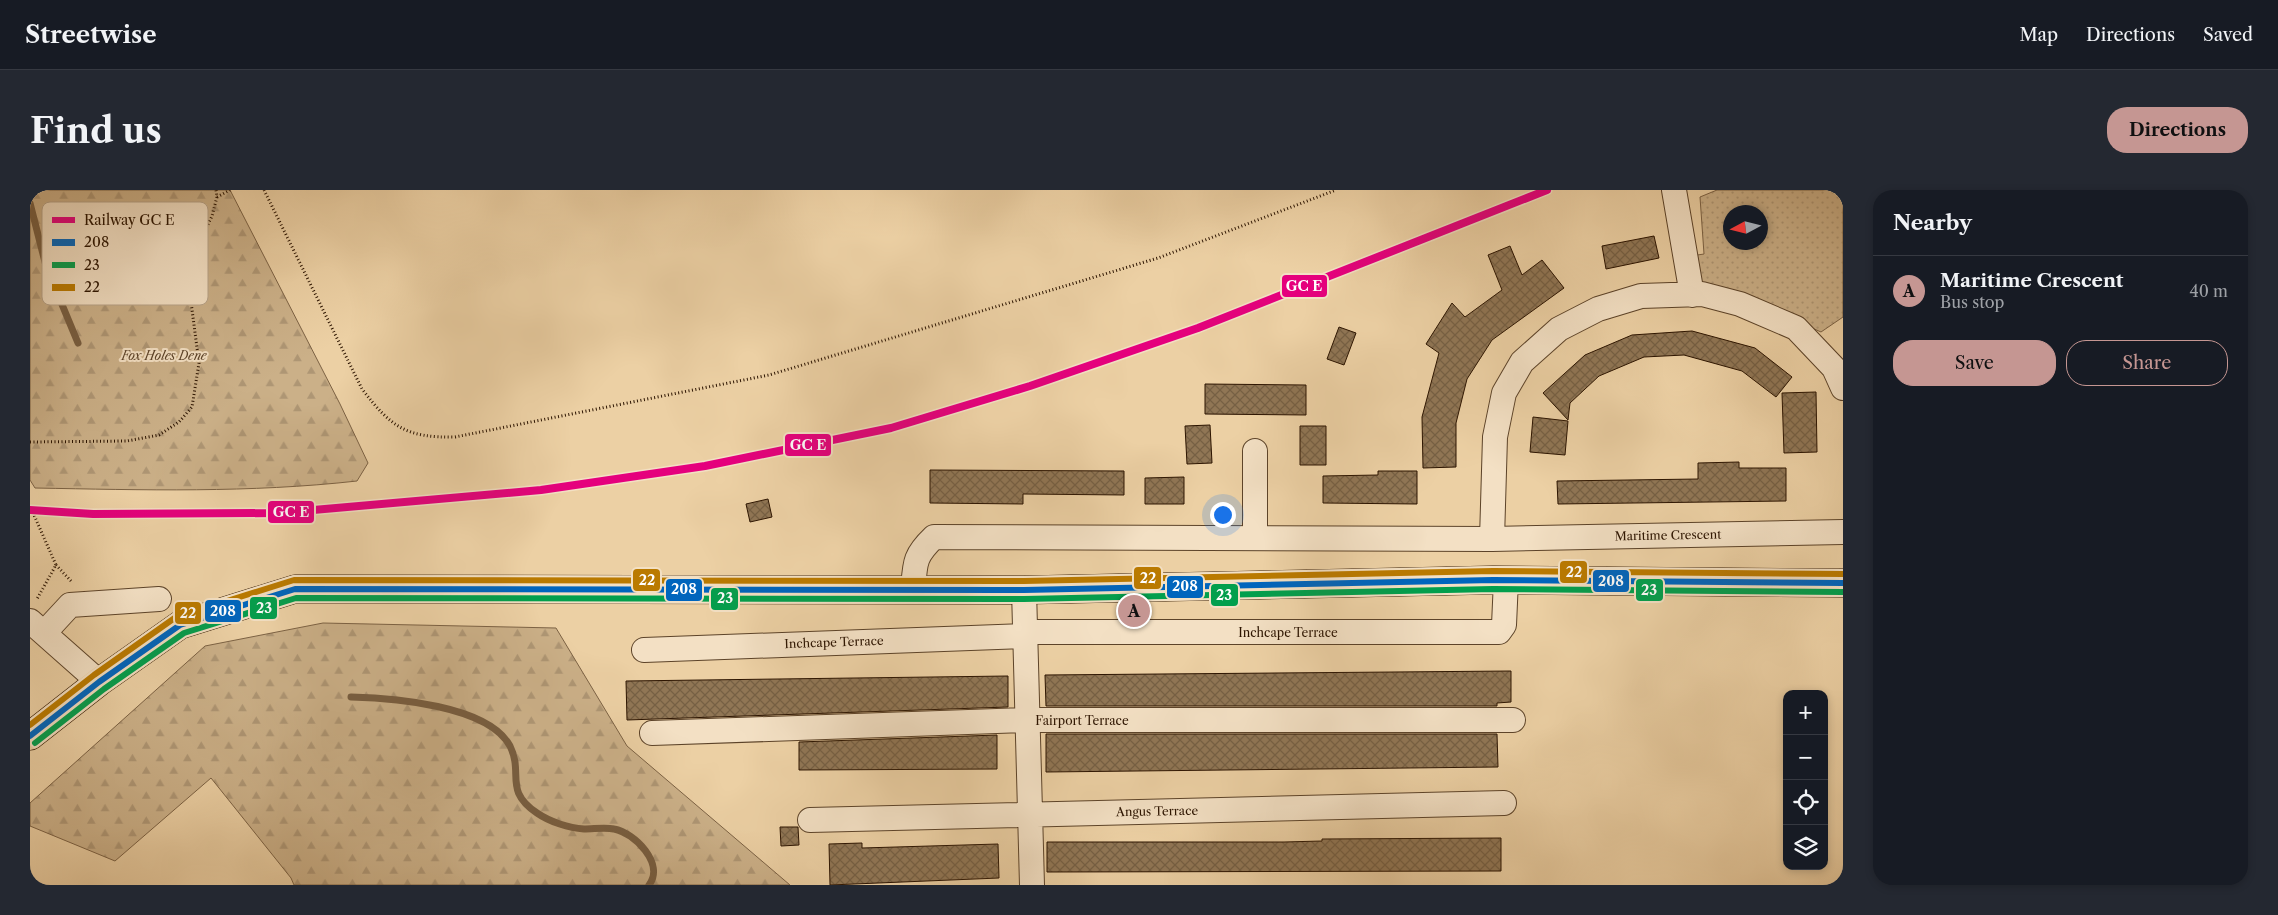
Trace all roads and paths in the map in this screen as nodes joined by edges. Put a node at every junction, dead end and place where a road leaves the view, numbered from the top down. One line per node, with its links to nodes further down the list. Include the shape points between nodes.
1 (216, 190): 6 (path)
2 (230, 190): 6 (path)
3 (264, 190): 4 (path, via 362,389 382,415 407,432 430,437 455,437 770,375 1158,258)
4 (1336, 190)
5 (1674, 190): 8 (street)
6 (217, 197): 7 (path)
7 (208, 224)
8 (1692, 295): 10 (street, via 1702,294 1740,304 1796,328 1834,368); 16 (street, via 1641,296 1598,309 1559,329 1522,362 1504,393 1495,436)
9 (191, 305): 11 (path, via 199,363 192,407 179,422 159,435 126,441)
10 (1843, 388)
11 (30, 442)
12 (1256, 451): 15 (street)
13 (30, 506): 17 (path)
14 (1843, 532): 16 (street, Maritime Crescent)
15 (1255, 538): 16 (street, Maritime Crescent); 21 (street, Maritime Crescent, via 934,537 920,550 915,560)
16 (1492, 539)
17 (56, 565): 19 (path); 24 (path)
18 (1506, 580): 20 (main road); 22 (main road); 25 (street, Inchcape Terrace, via 1504,625 1499,632)
19 (73, 583)
20 (1843, 583)
21 (912, 590): 22 (main road); 27 (main road, via 295,589 180,625)
22 (1024, 590): 25 (street)
23 (159, 599): 24 (street, via 70,605)
24 (36, 618): 27 (street)
25 (1025, 634): 26 (street, Inchcape Terrace); 28 (street)
26 (644, 650)
27 (99, 682): 31 (main road)
28 (1027, 720): 29 (street, Fairport Terrace); 30 (street, Fairport Terrace); 33 (street)
29 (1513, 720)
30 (652, 733)
31 (30, 736)
32 (1504, 804): 33 (street, Angus Terrace)
33 (1030, 814): 34 (street, Angus Terrace); 35 (street)
34 (810, 820)
35 (1032, 885)

